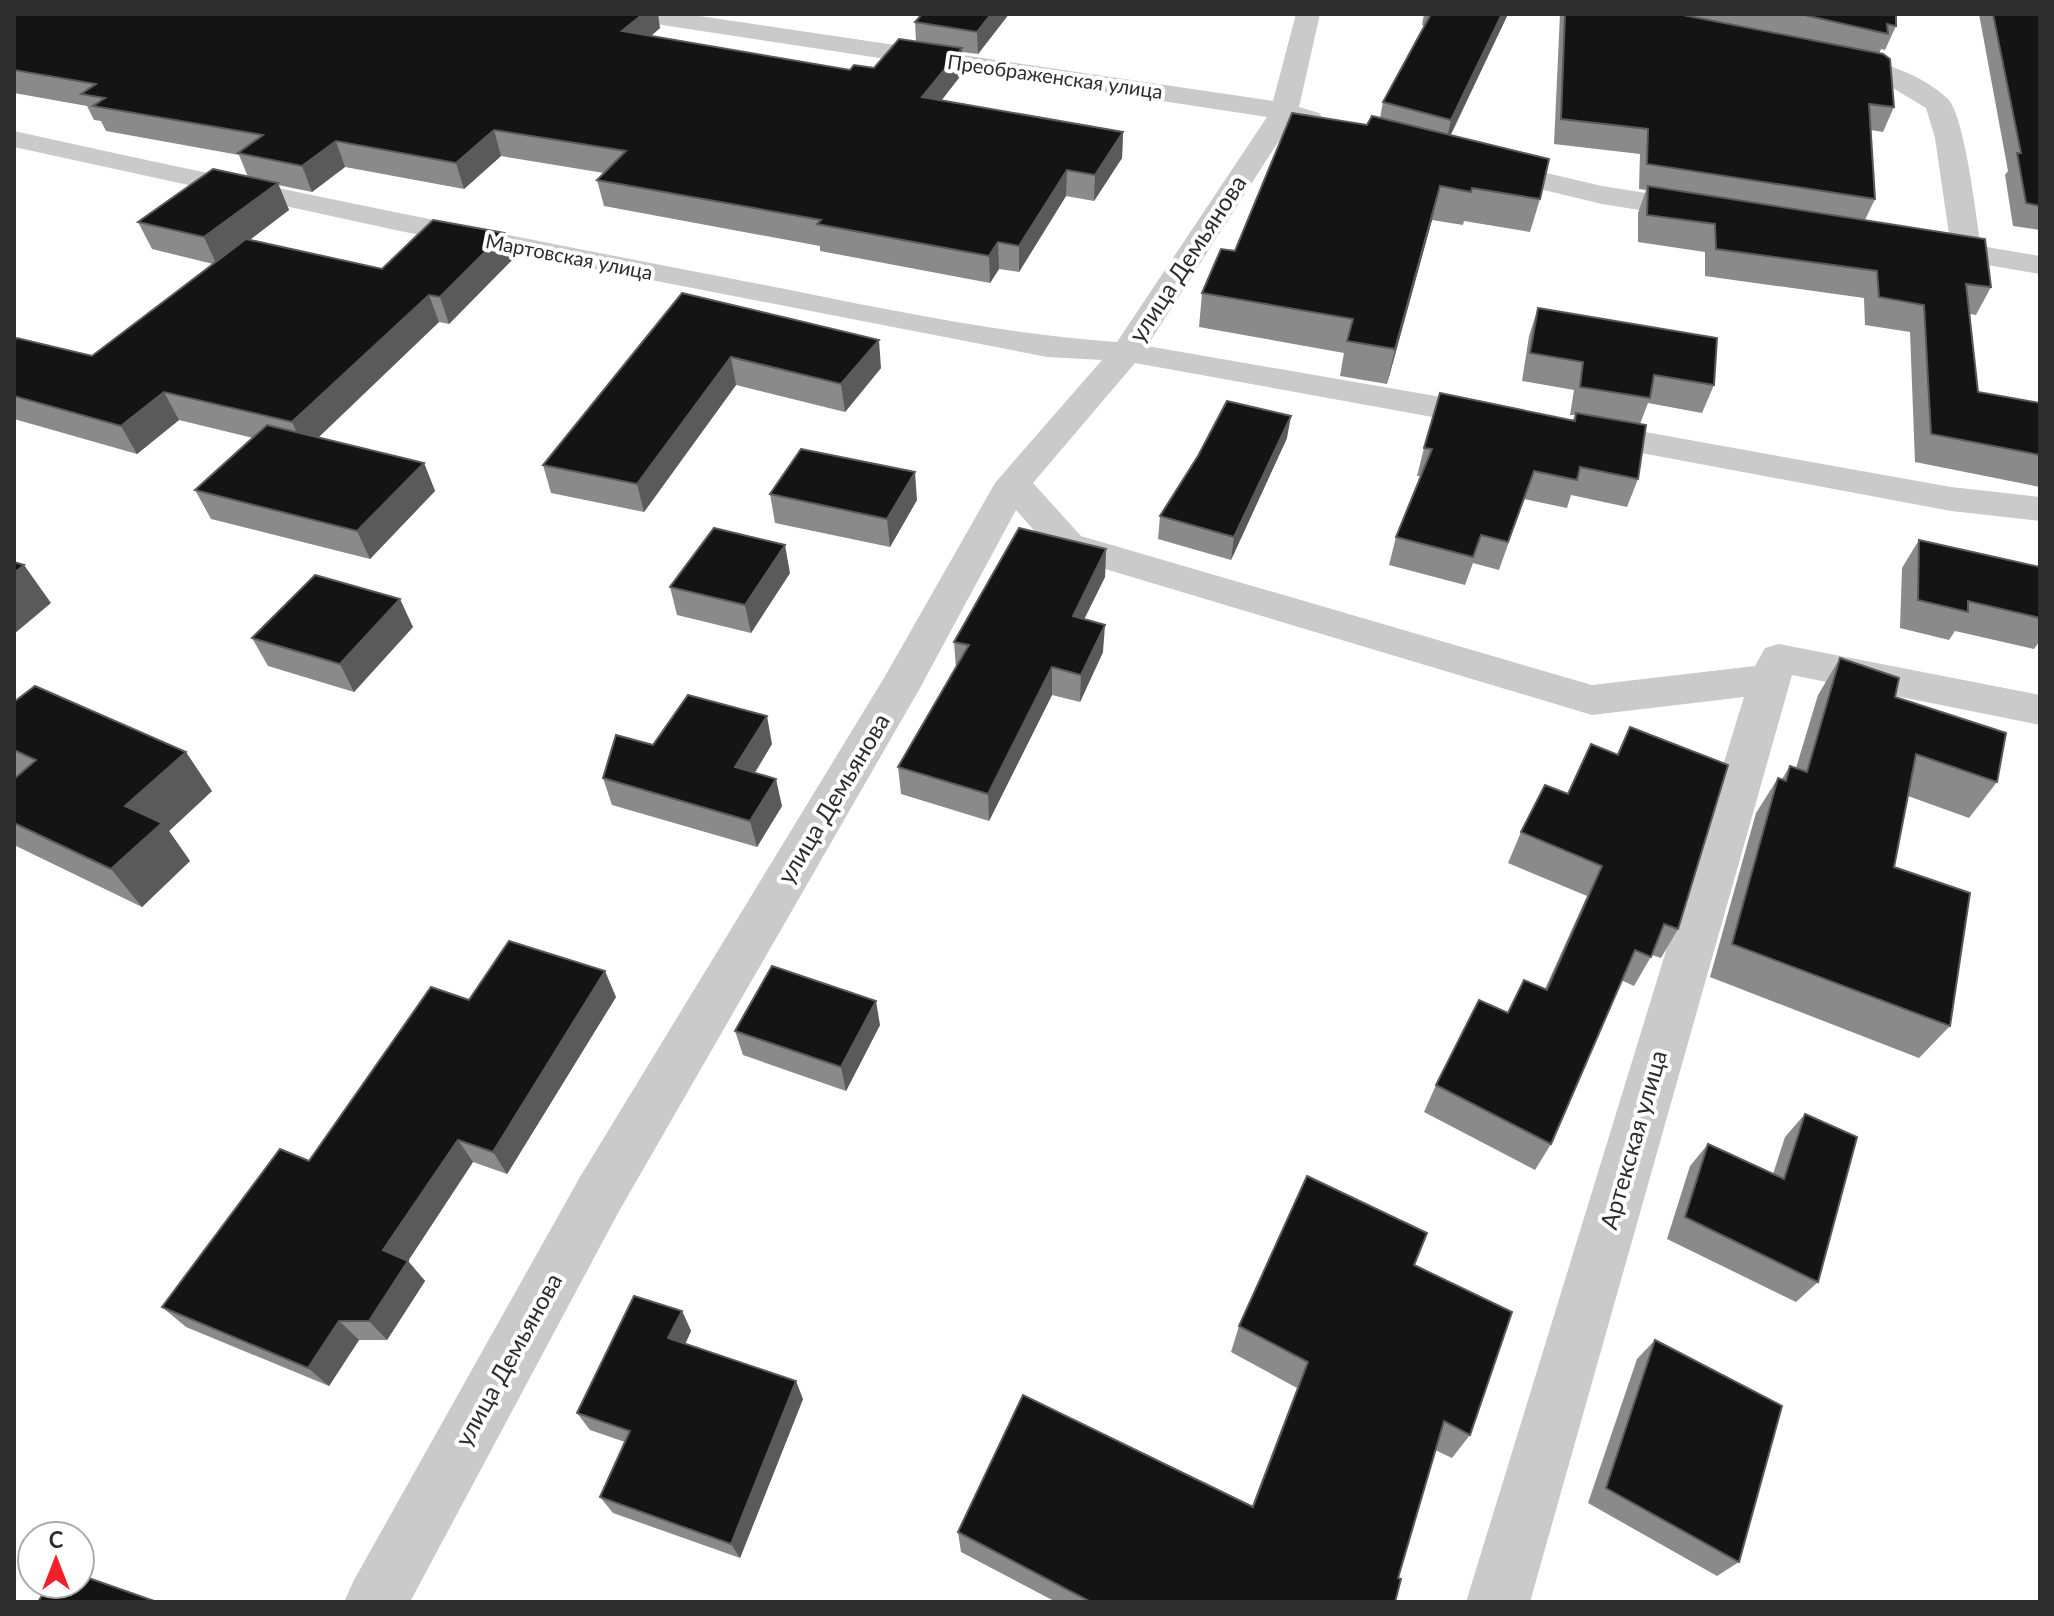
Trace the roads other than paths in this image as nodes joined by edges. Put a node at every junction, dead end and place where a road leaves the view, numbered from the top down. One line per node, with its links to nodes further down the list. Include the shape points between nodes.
1 (636, 14): 4 (street, Преображенская улица)
2 (1308, 14): 4 (street, улица Демьянова)
3 (1813, 54): 10 (street, via 1882,70 1938,104 1949,138)
4 (1284, 111): 5 (street); 12 (street, улица Демьянова)
5 (1329, 125)
6 (14, 139): 12 (street, Мартовская улица, via 530,250 1047,347)
7 (1465, 162): 8 (street, via 1602,195)
8 (1723, 214)
9 (1906, 243): 10 (street)
10 (1967, 253): 11 (street)
11 (2040, 265)
12 (1127, 352): 13 (street, улица Демьянова); 14 (street, Мартовская улица, via 1951,499)
13 (1013, 483): 15 (street, via 1068,545 1592,700); 17 (street, улица Демьянова, via 891,702 599,1195)
14 (2040, 509)
15 (1770, 679): 16 (street, via 1779,658); 18 (street, Артекская улица)
16 (2040, 710)
17 (376, 1602)
18 (1498, 1602)

